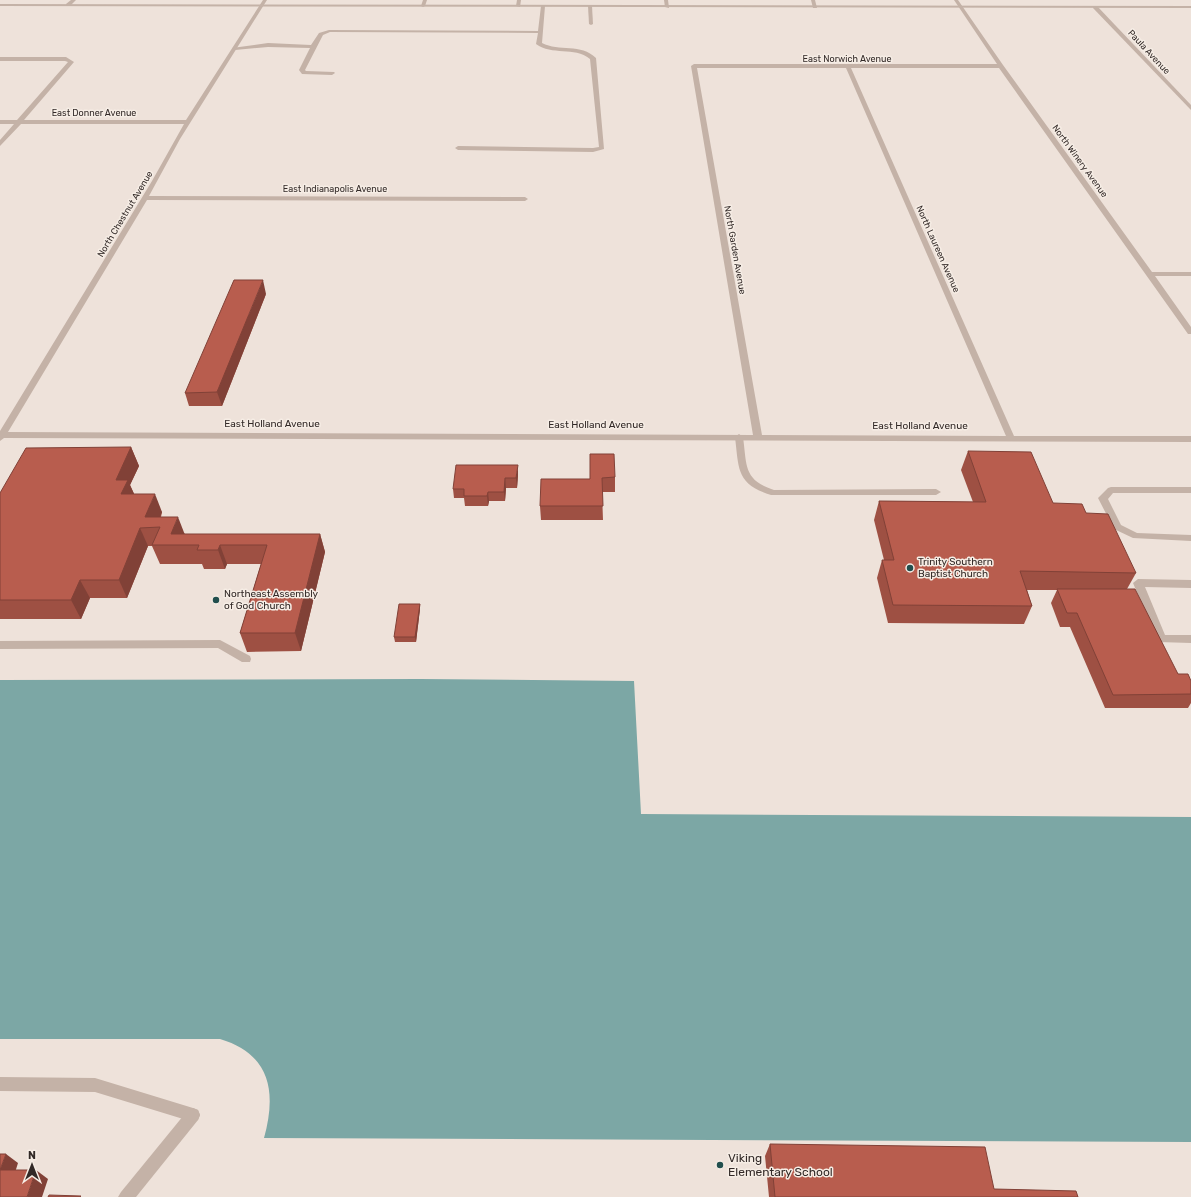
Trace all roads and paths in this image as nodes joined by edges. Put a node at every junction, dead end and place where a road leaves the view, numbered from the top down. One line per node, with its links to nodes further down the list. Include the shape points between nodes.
1 (74, 0): 9 (street)
2 (425, 0): 10 (street)
3 (519, 0): 11 (street)
4 (666, 0): 14 (street)
5 (813, 0): 15 (street)
6 (956, 0): 16 (street, North Winery Avenue)
7 (263, 3): 9 (street); 10 (street); 22 (street, North Chestnut Avenue)
8 (0, 5): 9 (street)
9 (68, 5)
10 (423, 6): 11 (street)
11 (518, 6): 12 (street)
12 (543, 6): 13 (street); 20 (street)
13 (590, 6): 14 (street); 19 (street)
14 (666, 7): 15 (street)
15 (815, 7): 16 (street)
16 (961, 7): 17 (street); 25 (street, North Winery Avenue)
17 (1095, 7): 18 (street); 28 (street, Paula Avenue)
18 (1191, 7)
19 (591, 24)
20 (540, 32): 21 (street, via 329,31 321,34); 33 (street, via 539,44 542,47 582,51 593,58 602,148)
21 (313, 47): 22 (street, via 289,50); 27 (street, via 302,70 304,73)
22 (235, 48): 31 (street, North Chestnut Avenue)
23 (0, 59): 30 (street, via 71,61)
24 (694, 66): 26 (street, East Norwich Avenue); 41 (street, North Garden Avenue)
25 (1001, 66): 26 (street, East Norwich Avenue); 36 (street, North Winery Avenue)
26 (848, 67): 42 (street, North Laureen Avenue)
27 (332, 73)
28 (1191, 108)
29 (0, 122): 30 (street, East Donner Avenue)
30 (19, 122): 31 (street, East Donner Avenue); 32 (street)
31 (187, 122): 34 (street, North Chestnut Avenue)
32 (0, 144)
33 (458, 148)
34 (145, 198): 35 (street, East Indianapolis Avenue); 39 (street, North Chestnut Avenue)
35 (525, 199)
36 (1150, 274): 37 (street); 38 (street, North Winery Avenue)
37 (1191, 274)
38 (1191, 332)
39 (1, 436): 40 (street, East Holland Avenue)
40 (739, 437): 41 (street, East Holland Avenue); 45 (street, via 748,481 764,491)
41 (758, 437): 42 (street, East Holland Avenue)
42 (1011, 438): 43 (street, East Holland Avenue)
43 (1191, 439)
44 (1191, 490): 46 (street, via 1111,490 1103,498 1117,527 1136,536)
45 (936, 492)
46 (1191, 538)
47 (1191, 584): 48 (street, via 1138,583 1162,639)
48 (1191, 639)
49 (0, 645): 50 (street, via 220,644)
50 (246, 659)
51 (0, 1084): 52 (street, via 94,1085 193,1115)
52 (126, 1197)

